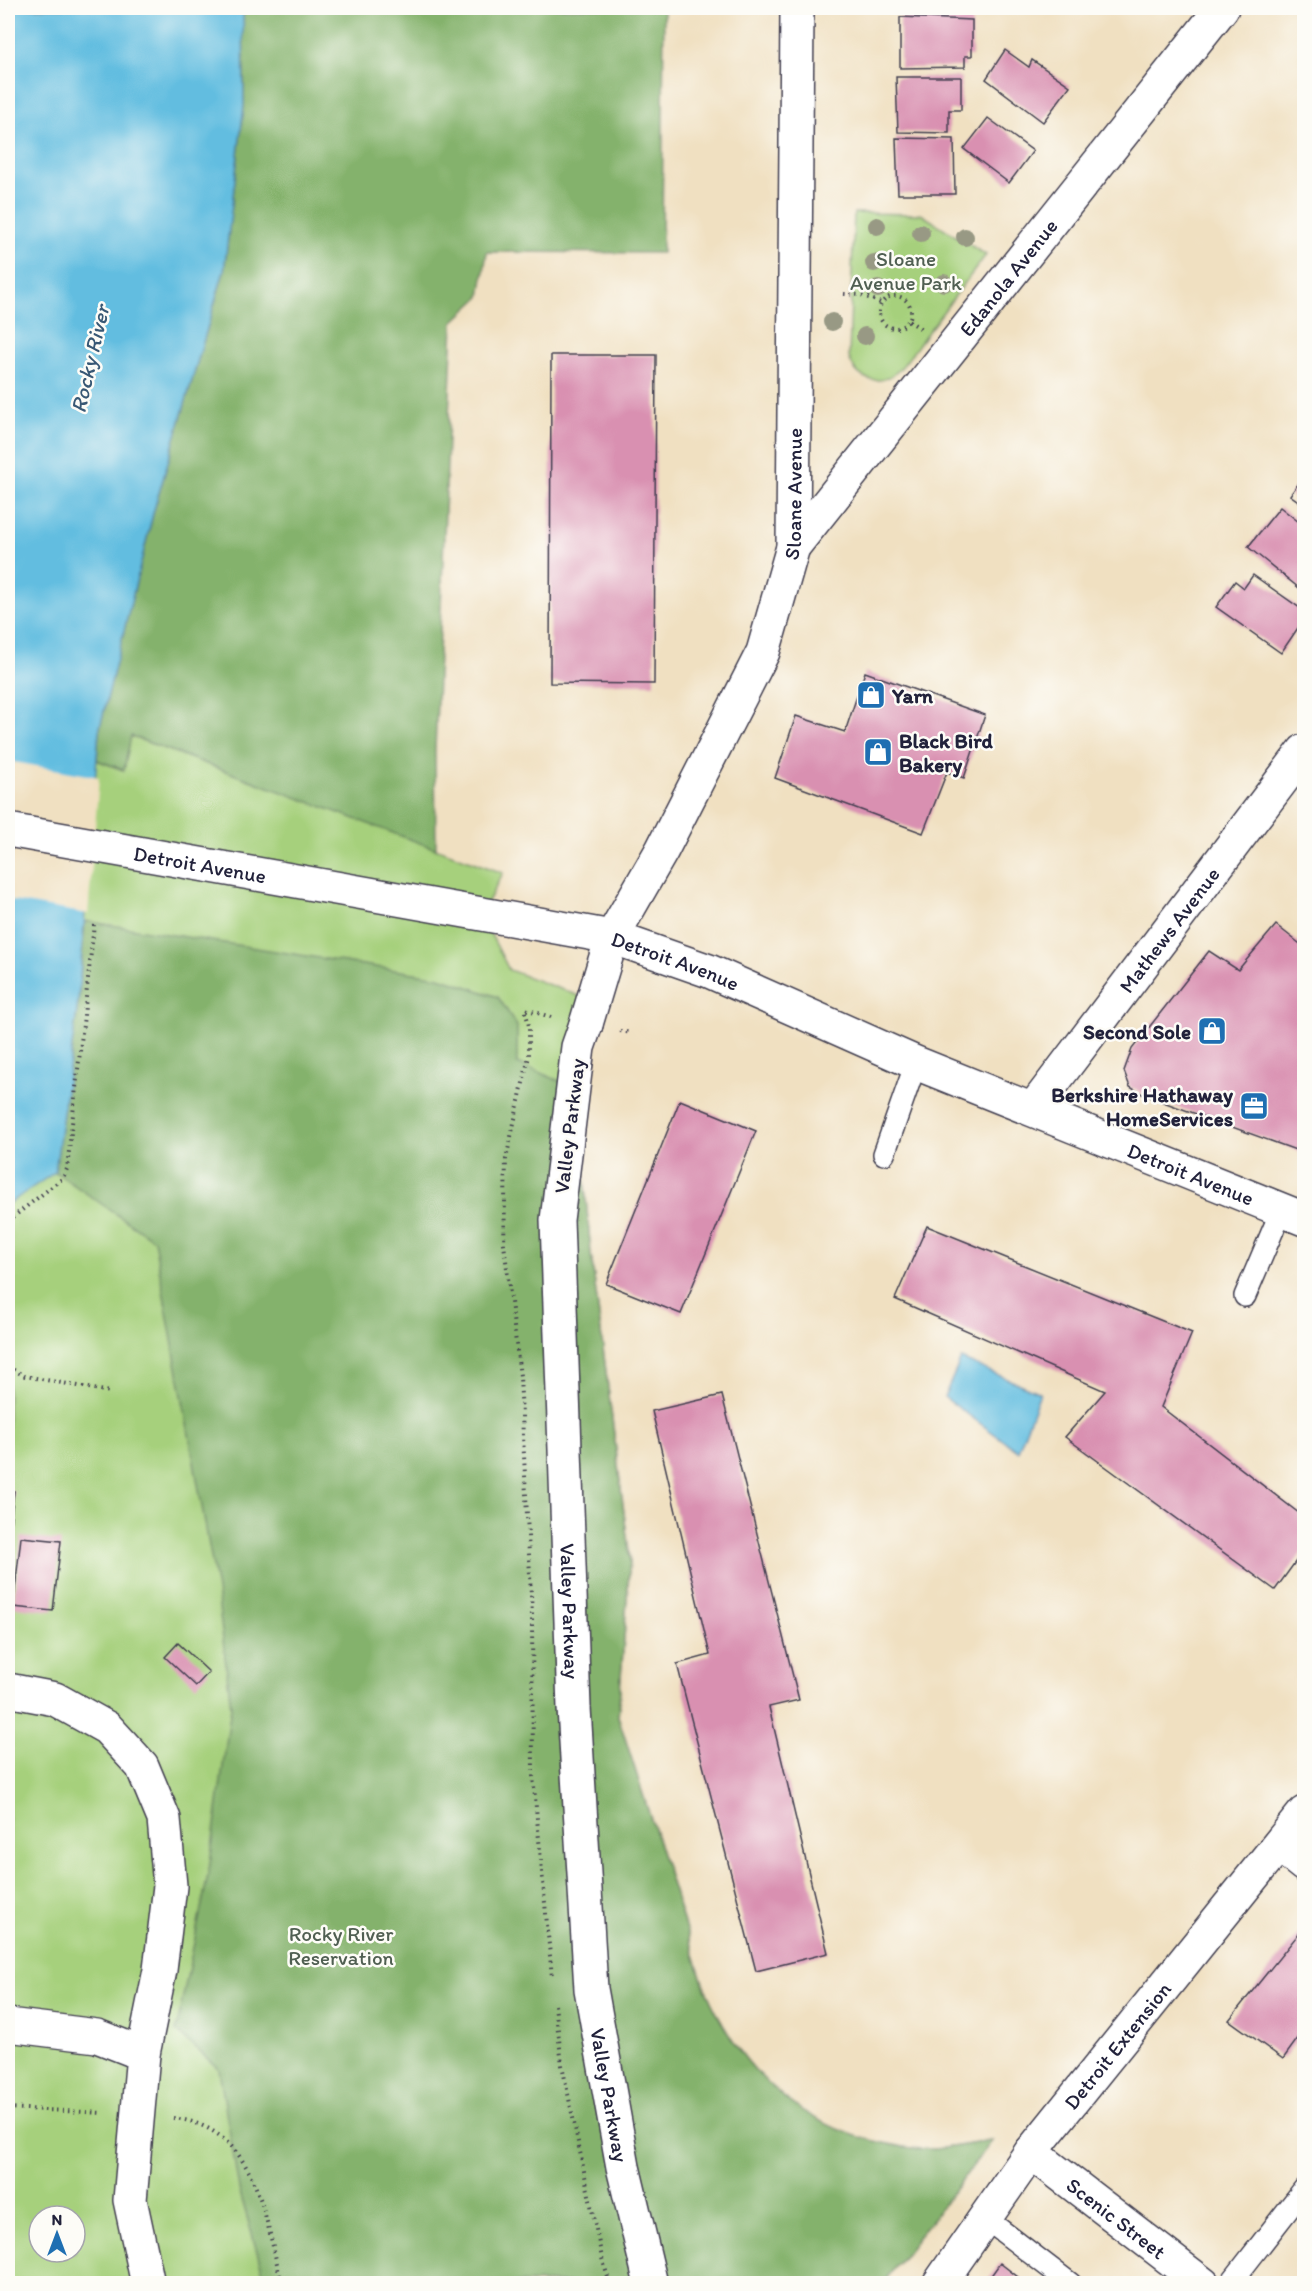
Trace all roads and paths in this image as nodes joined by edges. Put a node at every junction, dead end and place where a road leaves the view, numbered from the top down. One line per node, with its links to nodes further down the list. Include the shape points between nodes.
1 (797, 8): 5 (street, Sloane Avenue)
2 (1222, 8): 5 (street, Edanola Avenue)
3 (844, 294): 4 (path, via 861,295)
4 (881, 303): 4 (path, via 878,313 886,326 896,328 909,321 911,310 903,298 893,295)
5 (793, 547): 9 (street, Sloane Avenue, via 763,652 662,850)
6 (1305, 751): 11 (street, Mathews Avenue)
7 (8, 830): 9 (street, Detroit Avenue)
8 (94, 925): 14 (path, via 67,1168 63,1178)
9 (612, 938): 10 (street, Detroit Avenue, via 709,971); 30 (street, Valley Parkway, via 578,1047 557,1220 574,1708 591,1989 623,2167)
10 (916, 1063): 11 (street, Detroit Avenue); 12 (lane)
11 (1033, 1109): 13 (street, Detroit Avenue)
12 (884, 1154)
13 (1293, 1214): 15 (lane)
14 (8, 1221)
15 (1245, 1296)
16 (8, 1367): 17 (path, via 25,1376)
17 (110, 1392)
18 (8, 1690): 22 (street, via 55,1699 107,1728 142,1766 164,1819 170,1886 160,1970)
19 (1305, 1813): 20 (street, Detroit Extension)
20 (1292, 1855): 25 (street, Detroit Extension)
21 (8, 2025): 22 (street, via 97,2036)
22 (142, 2054): 24 (street)
23 (8, 2108): 24 (path)
24 (137, 2113): 28 (street, via 130,2200); 29 (path, via 195,2120 220,2134 244,2161 269,2223)
25 (1031, 2152): 27 (street, Detroit Extension); 33 (street, Scenic Street)
26 (1305, 2189): 34 (lane)
27 (985, 2218): 31 (street, Detroit Extension); 32 (lane)
28 (148, 2283)
29 (282, 2283)
30 (651, 2283)
31 (939, 2283)
32 (1071, 2283)
33 (1203, 2283)
34 (1230, 2283)

